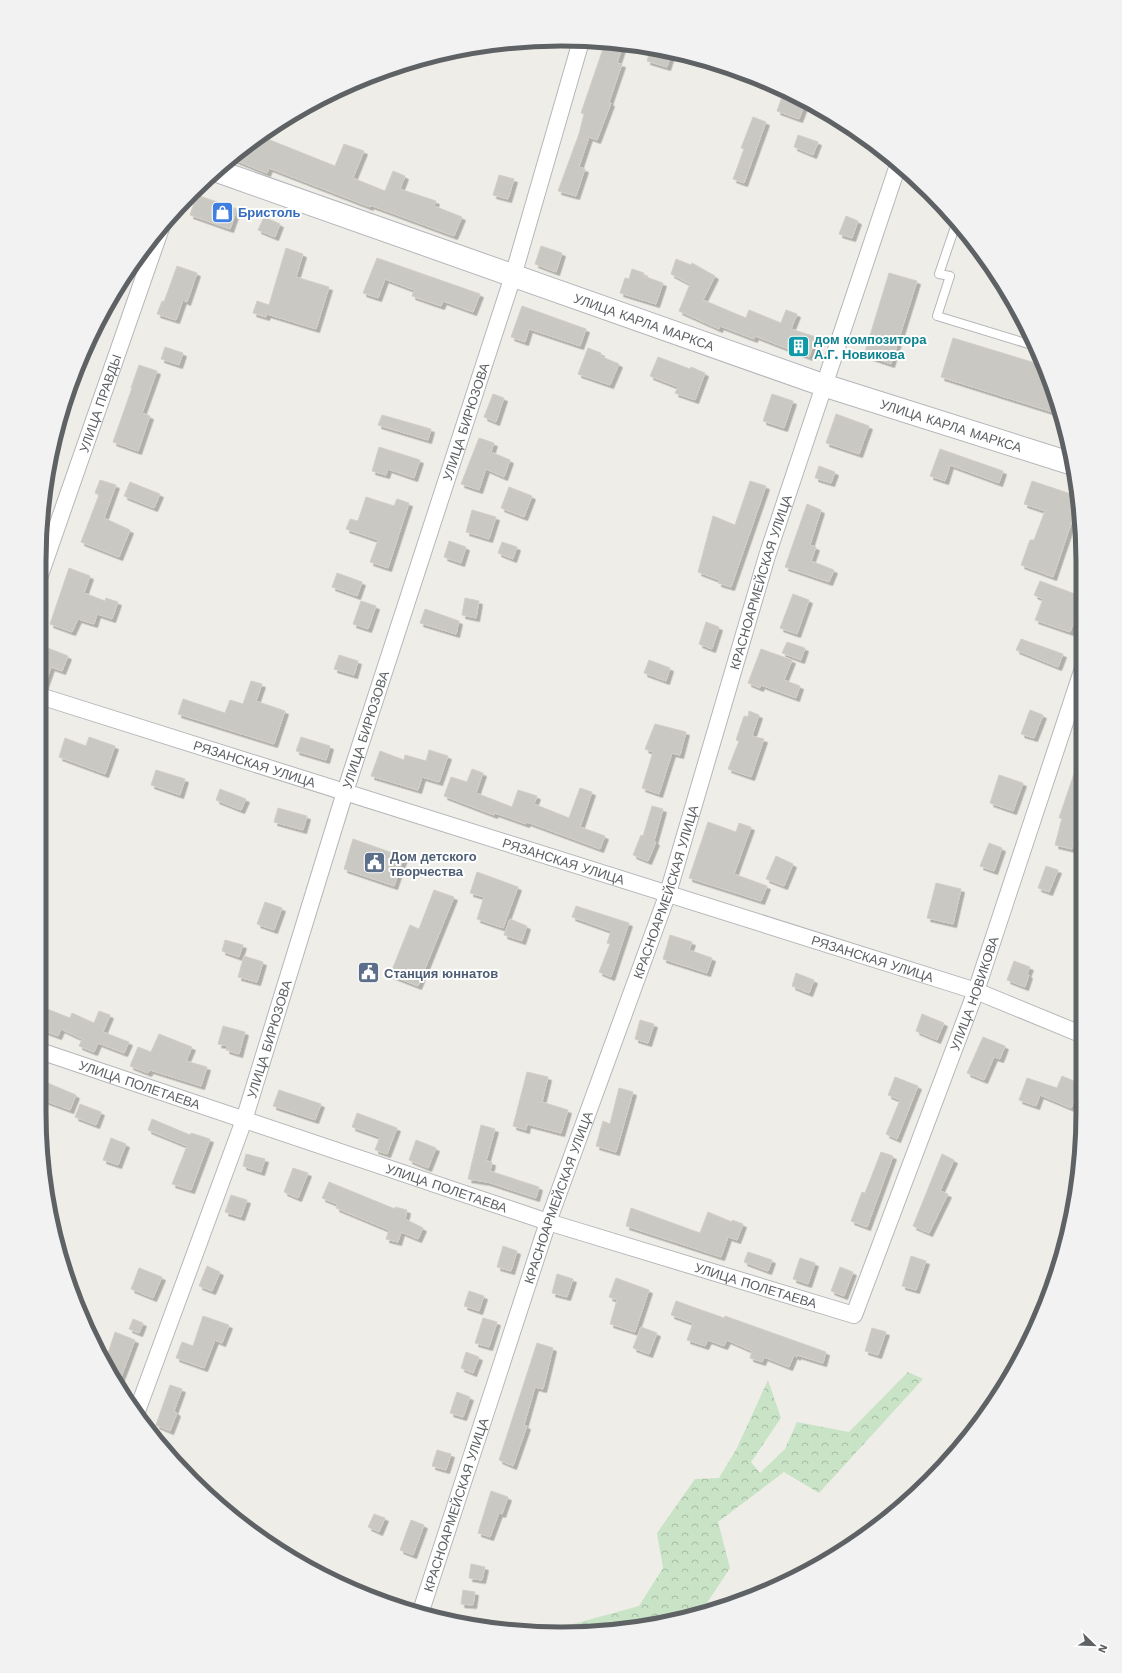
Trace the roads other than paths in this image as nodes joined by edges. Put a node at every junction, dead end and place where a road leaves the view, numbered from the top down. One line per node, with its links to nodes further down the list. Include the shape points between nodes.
1 (579, 47): 6 (street, УЛИЦА БИРЮЗОВА)
2 (896, 170): 8 (street, КРАСНОАРМЕЙСКАЯ УЛИЦА)
3 (222, 173): 6 (main road, УЛИЦА КАРЛА МАРКСА)
4 (954, 229): 7 (lane, via 939,274 950,276 937,316)
5 (154, 245): 10 (street, УЛИЦА ПРАВДЫ)
6 (513, 276): 8 (main road, УЛИЦА КАРЛА МАРКСА); 13 (street, УЛИЦА БИРЮЗОВА)
7 (1028, 344)
8 (823, 385): 9 (main road, УЛИЦА КАРЛА МАРКСА); 14 (street, КРАСНОАРМЕЙСКАЯ УЛИЦА, via 767,556)
9 (1066, 462)
10 (47, 543)
11 (1076, 689): 15 (street, УЛИЦА НОВИКОВА)
12 (46, 698): 13 (street, РЯЗАНСКАЯ УЛИЦА)
13 (345, 792): 14 (street, РЯЗАНСКАЯ УЛИЦА); 18 (street, УЛИЦА БИРЮЗОВА)
14 (668, 892): 15 (street, РЯЗАНСКАЯ УЛИЦА); 19 (street, КРАСНОАРМЕЙСКАЯ УЛИЦА)
15 (976, 991): 16 (street, РЯЗАНСКАЯ УЛИЦА); 20 (street, УЛИЦА НОВИКОВА)
16 (1076, 1032)
17 (46, 1053): 18 (street, УЛИЦА ПОЛЕТАЕВА)
18 (244, 1120): 19 (street, УЛИЦА ПОЛЕТАЕВА); 21 (street, УЛИЦА БИРЮЗОВА)
19 (548, 1222): 20 (street, УЛИЦА ПОЛЕТАЕВА); 22 (street, КРАСНОАРМЕЙСКАЯ УЛИЦА)
20 (854, 1315)
21 (139, 1406)
22 (422, 1607)

